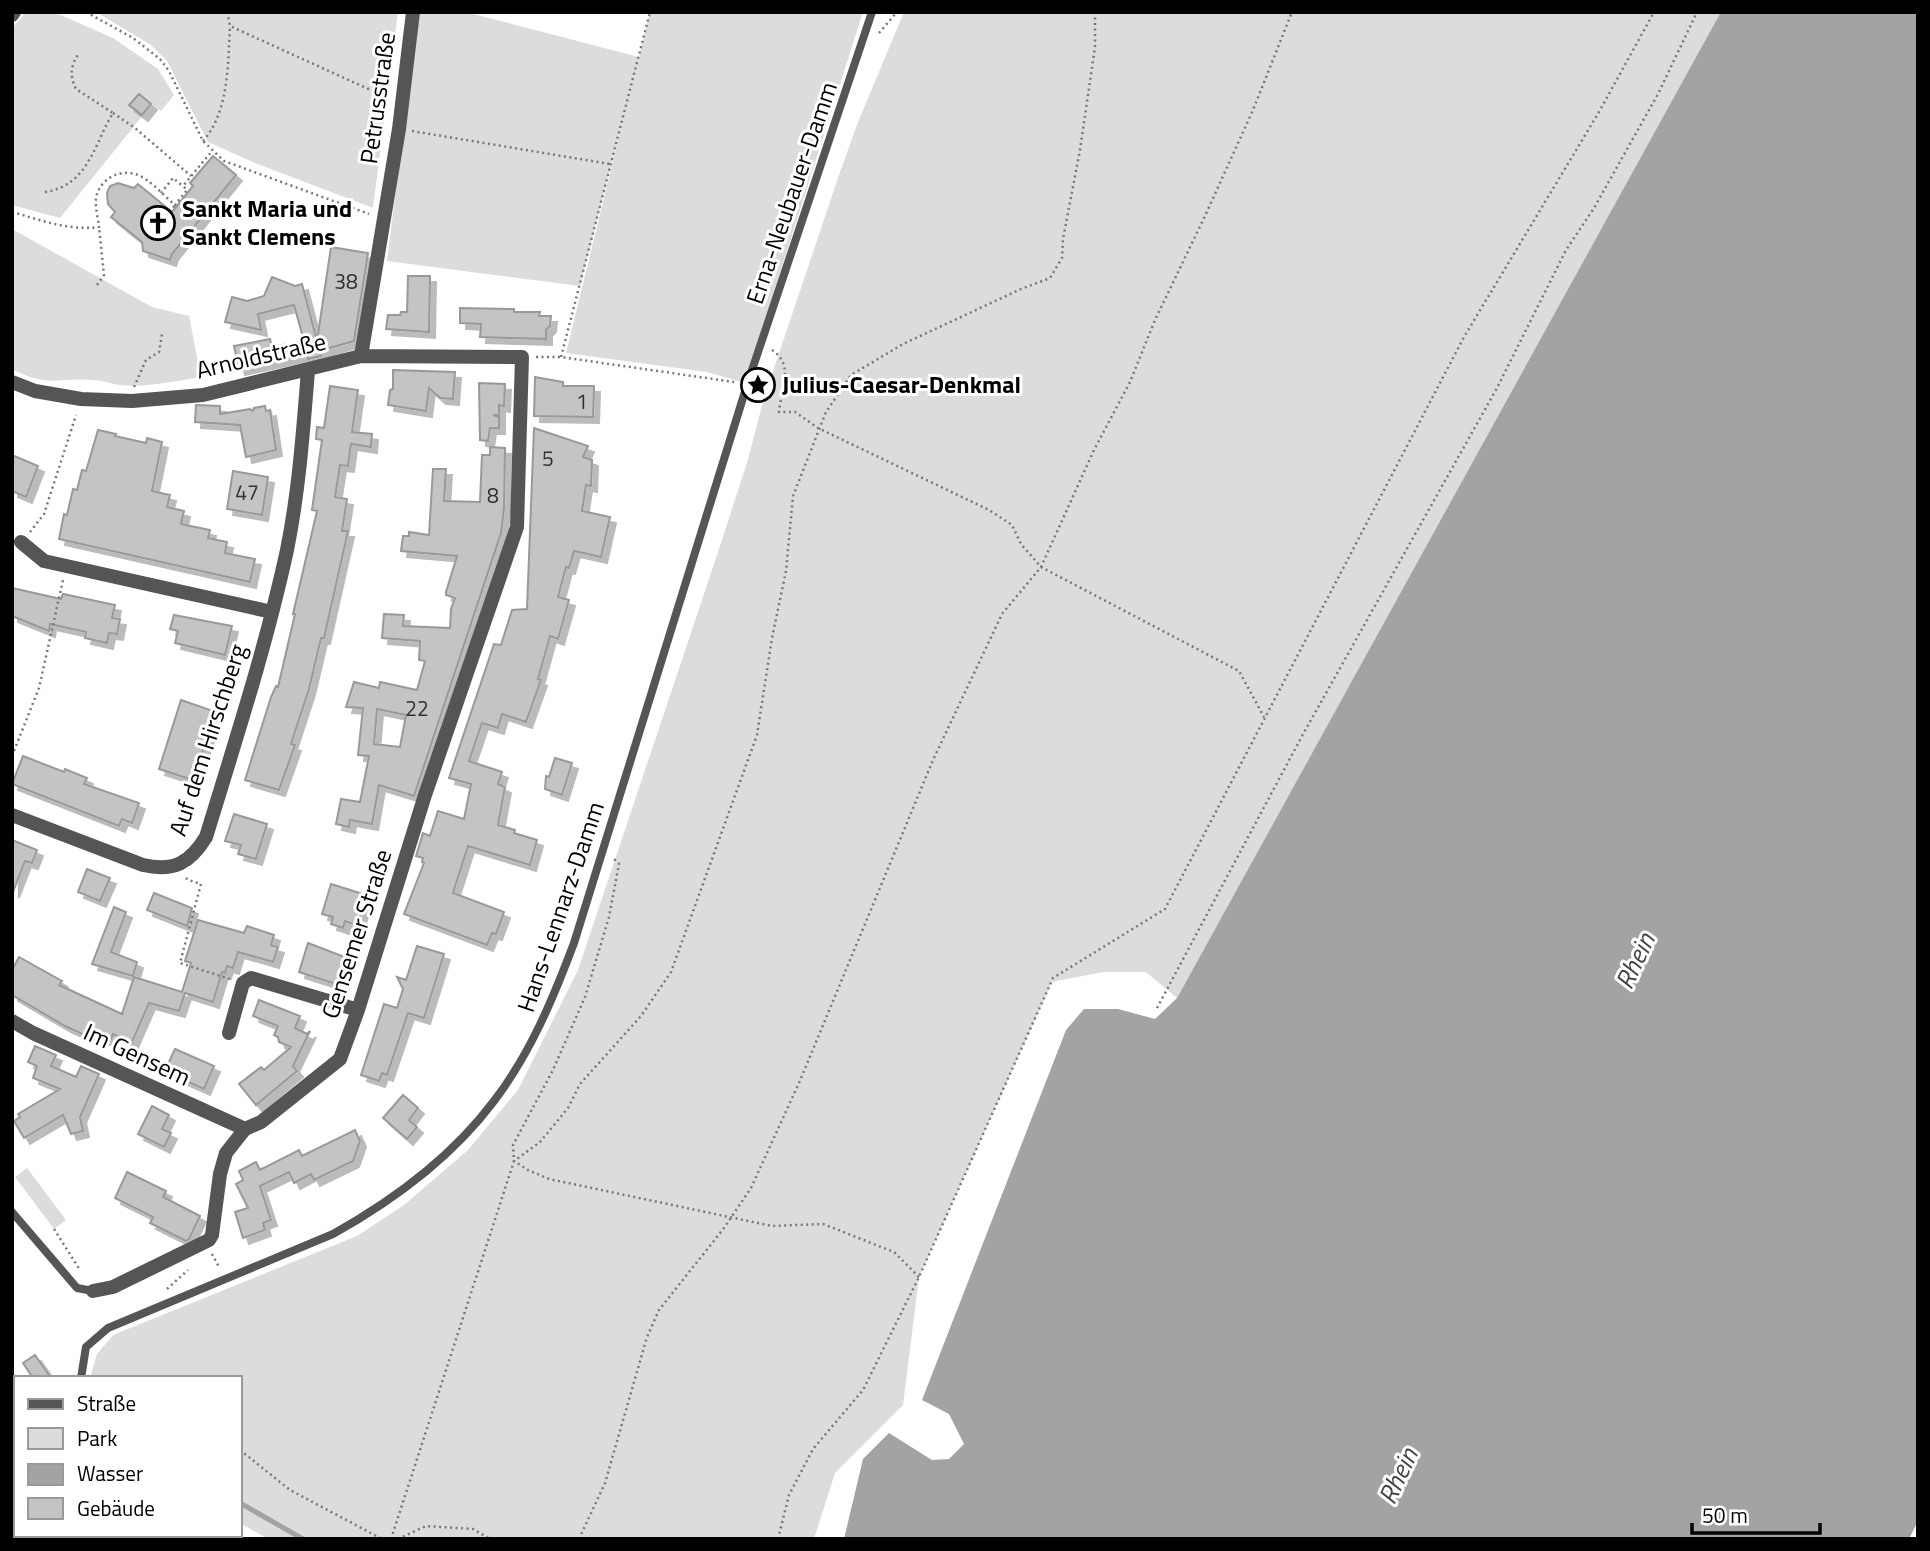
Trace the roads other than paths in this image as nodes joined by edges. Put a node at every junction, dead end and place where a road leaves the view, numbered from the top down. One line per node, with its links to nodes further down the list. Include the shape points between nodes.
1 (413, 12): 3 (street, Petrusstraße, via 399,129)
2 (872, 12): 7 (lane, Erna-Neubauer-Damm)
3 (361, 356): 4 (street, Arnoldstraße); 5 (street, Arnoldstraße)
4 (522, 358): 11 (street, Gensemer Straße, via 517,527 425,795)
5 (308, 370): 6 (street, Arnoldstraße, via 203,395 132,401 81,399); 9 (street, Auf dem Hirschberg, via 301,462)
6 (12, 382)
7 (747, 385): 17 (lane, Hans-Lennarz-Damm, via 564,969 539,1029 494,1102 416,1181 366,1216 108,1328 86,1346)
8 (21, 542): 9 (street, via 44,561)
9 (272, 611): 10 (street, Auf dem Hirschberg, via 206,837 196,854 161,869 143,866)
10 (12, 814)
11 (358, 1010): 13 (street, via 251,978 243,983); 14 (street, Gensemer Straße, via 340,1059 261,1122)
12 (12, 1021): 14 (street, Im Gensem)
13 (229, 1033)
14 (245, 1129): 16 (street, Gensemer Straße, via 226,1153 209,1240 113,1287)
15 (12, 1212): 16 (lane, via 77,1288)
16 (93, 1291)
17 (81, 1376)

